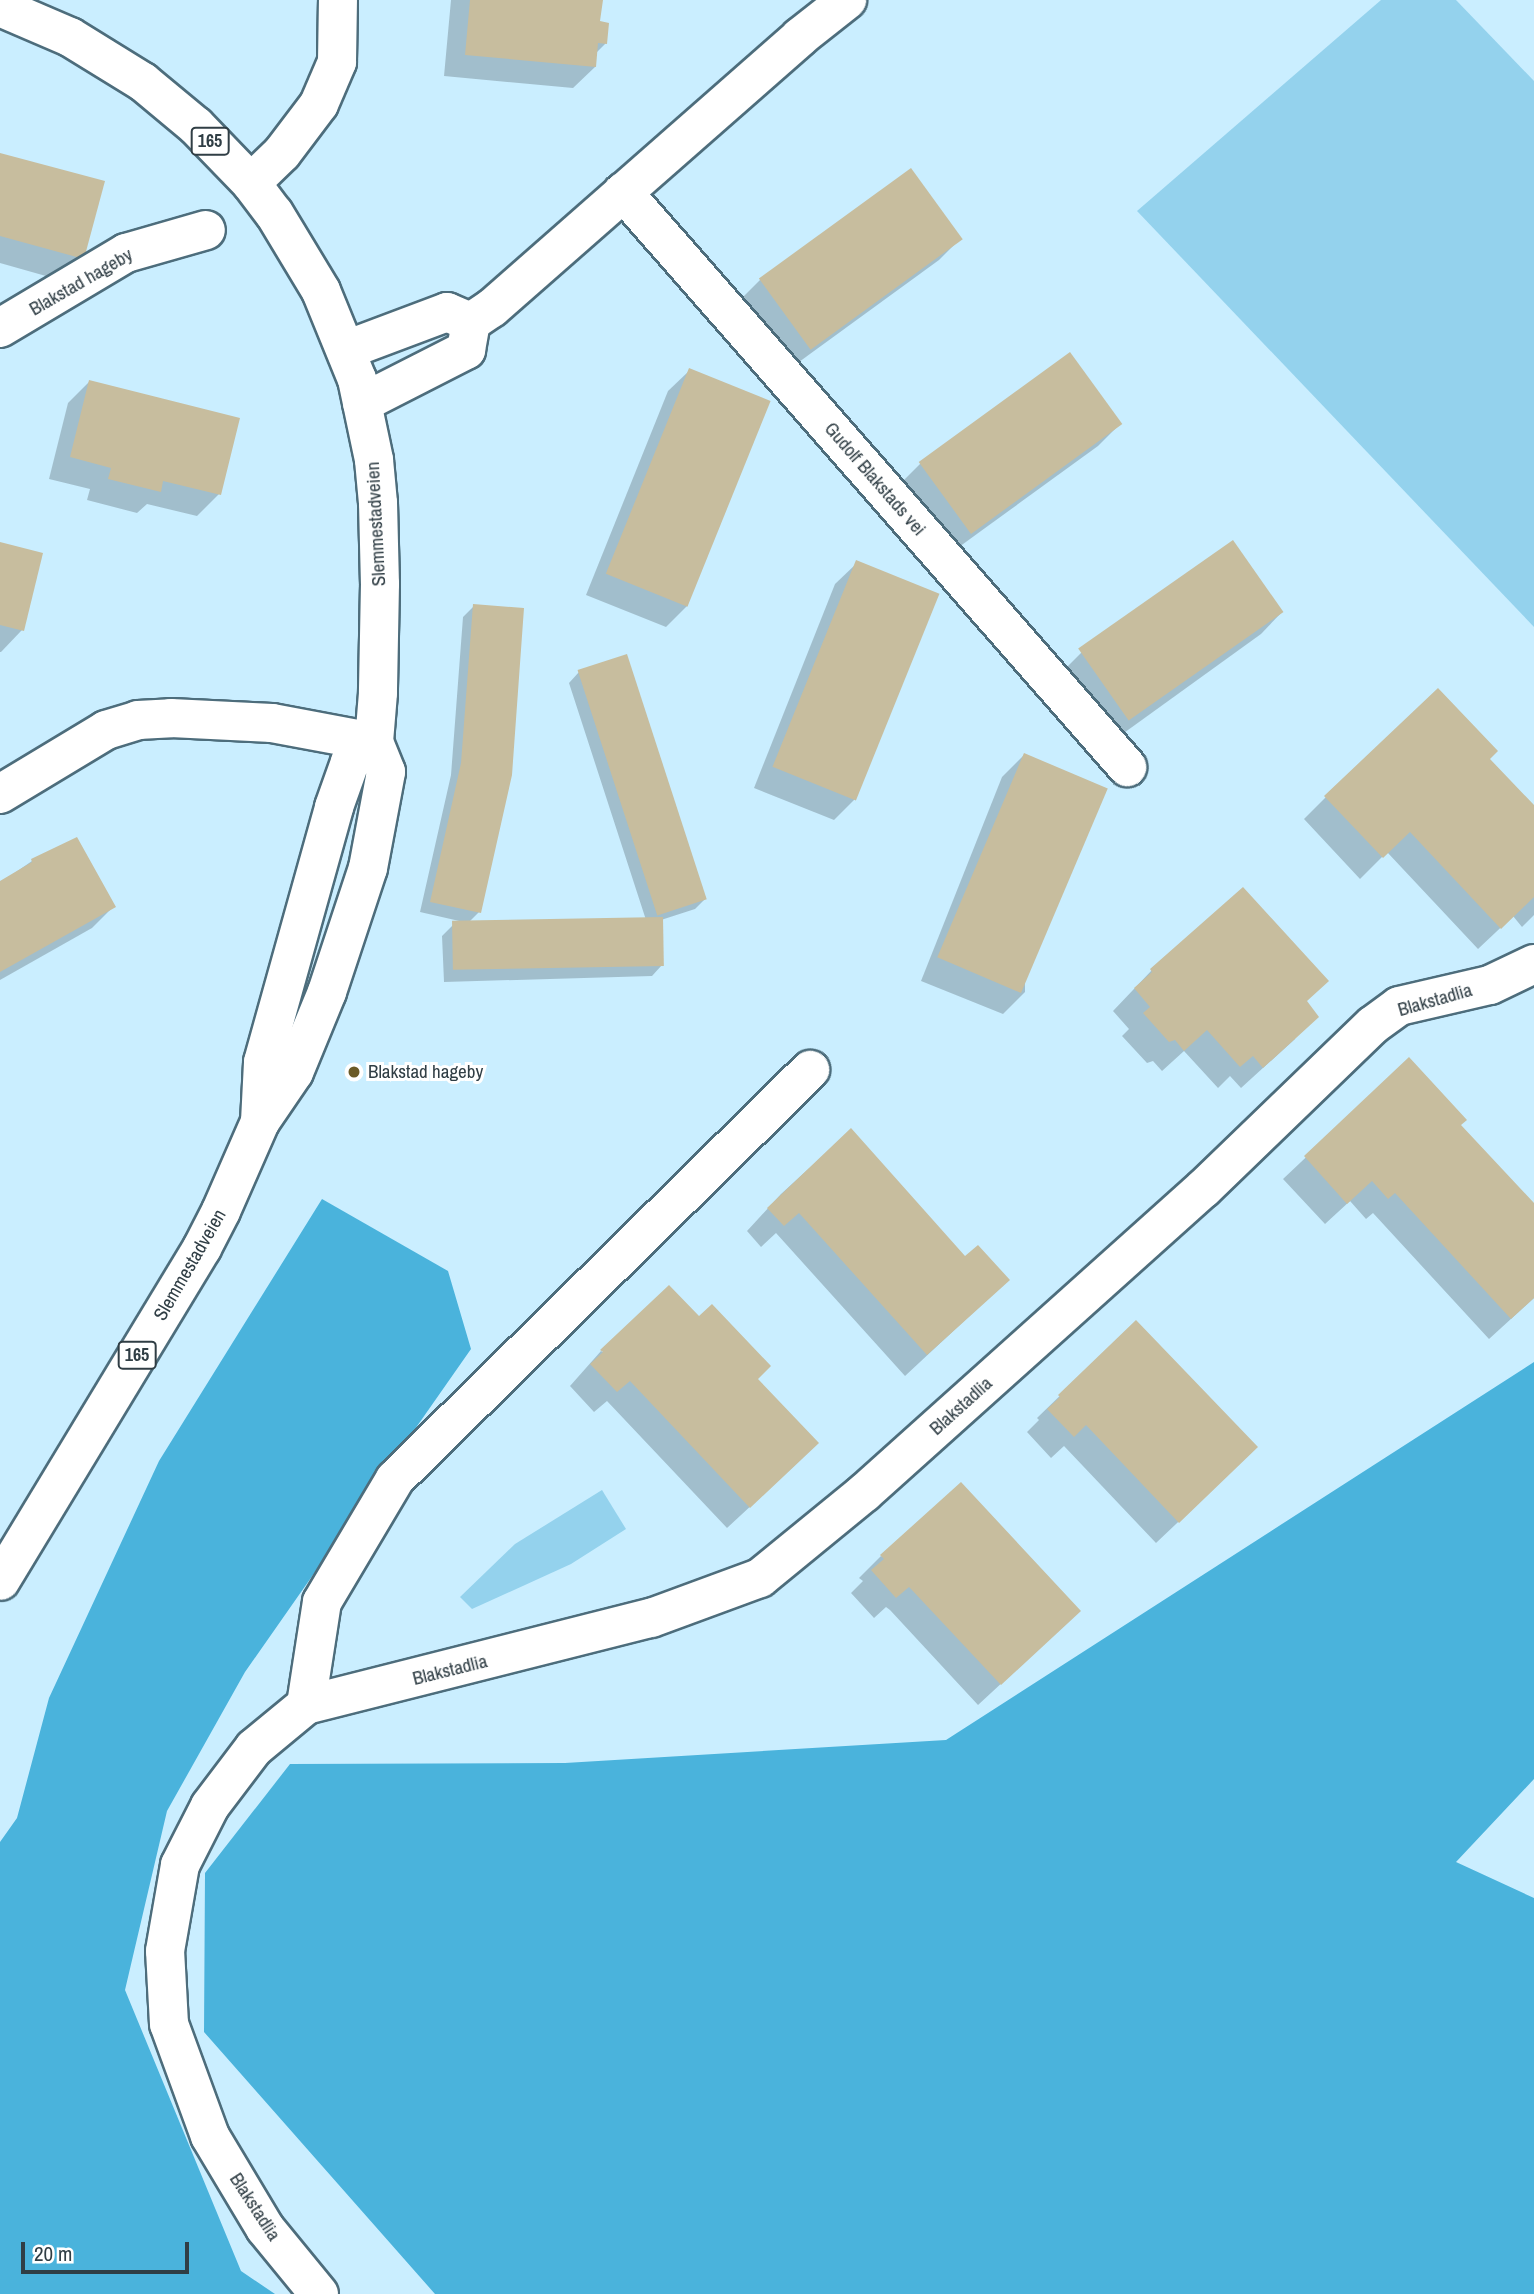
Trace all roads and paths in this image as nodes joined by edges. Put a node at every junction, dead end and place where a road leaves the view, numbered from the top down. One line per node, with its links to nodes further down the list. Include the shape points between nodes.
1 (338, 0): 4 (street, via 337,62 319,104 282,153)
2 (847, 0): 5 (street)
3 (0, 7): 4 (street, Slemmestadveien / 165, via 69,37 143,82 196,126)
4 (251, 183): 9 (street, Slemmestadveien / 165, via 304,261)
5 (623, 192): 7 (street); 12 (street, Gudolf Blakstads vei)
6 (206, 230): 8 (street, Blakstad hageby, via 126,253)
7 (471, 322): 9 (street, via 447,312); 10 (street, via 466,350)
8 (0, 328)
9 (346, 350): 10 (street, Slemmestadveien / 165)
10 (362, 403): 11 (street, Slemmestadveien / 165, via 378,503 380,642)
11 (374, 741): 13 (street, via 272,723 138,720 106,730); 16 (street, Slemmestadveien / 165, via 386,772 368,868 327,992 294,1072 260,1122 202,1248)
12 (1127, 767)
13 (0, 794)
14 (1534, 964): 17 (street, Blakstadlia, via 1490,985 1399,1006 1373,1025 1193,1198 864,1493 760,1577 651,1618)
15 (810, 1070): 17 (street, via 395,1479 322,1602)
16 (0, 1581)
17 (306, 1704): 18 (street, Blakstadlia, via 254,1748 210,1806 180,1865 165,1951 169,2024 210,2136 265,2228)
18 (319, 2294)

